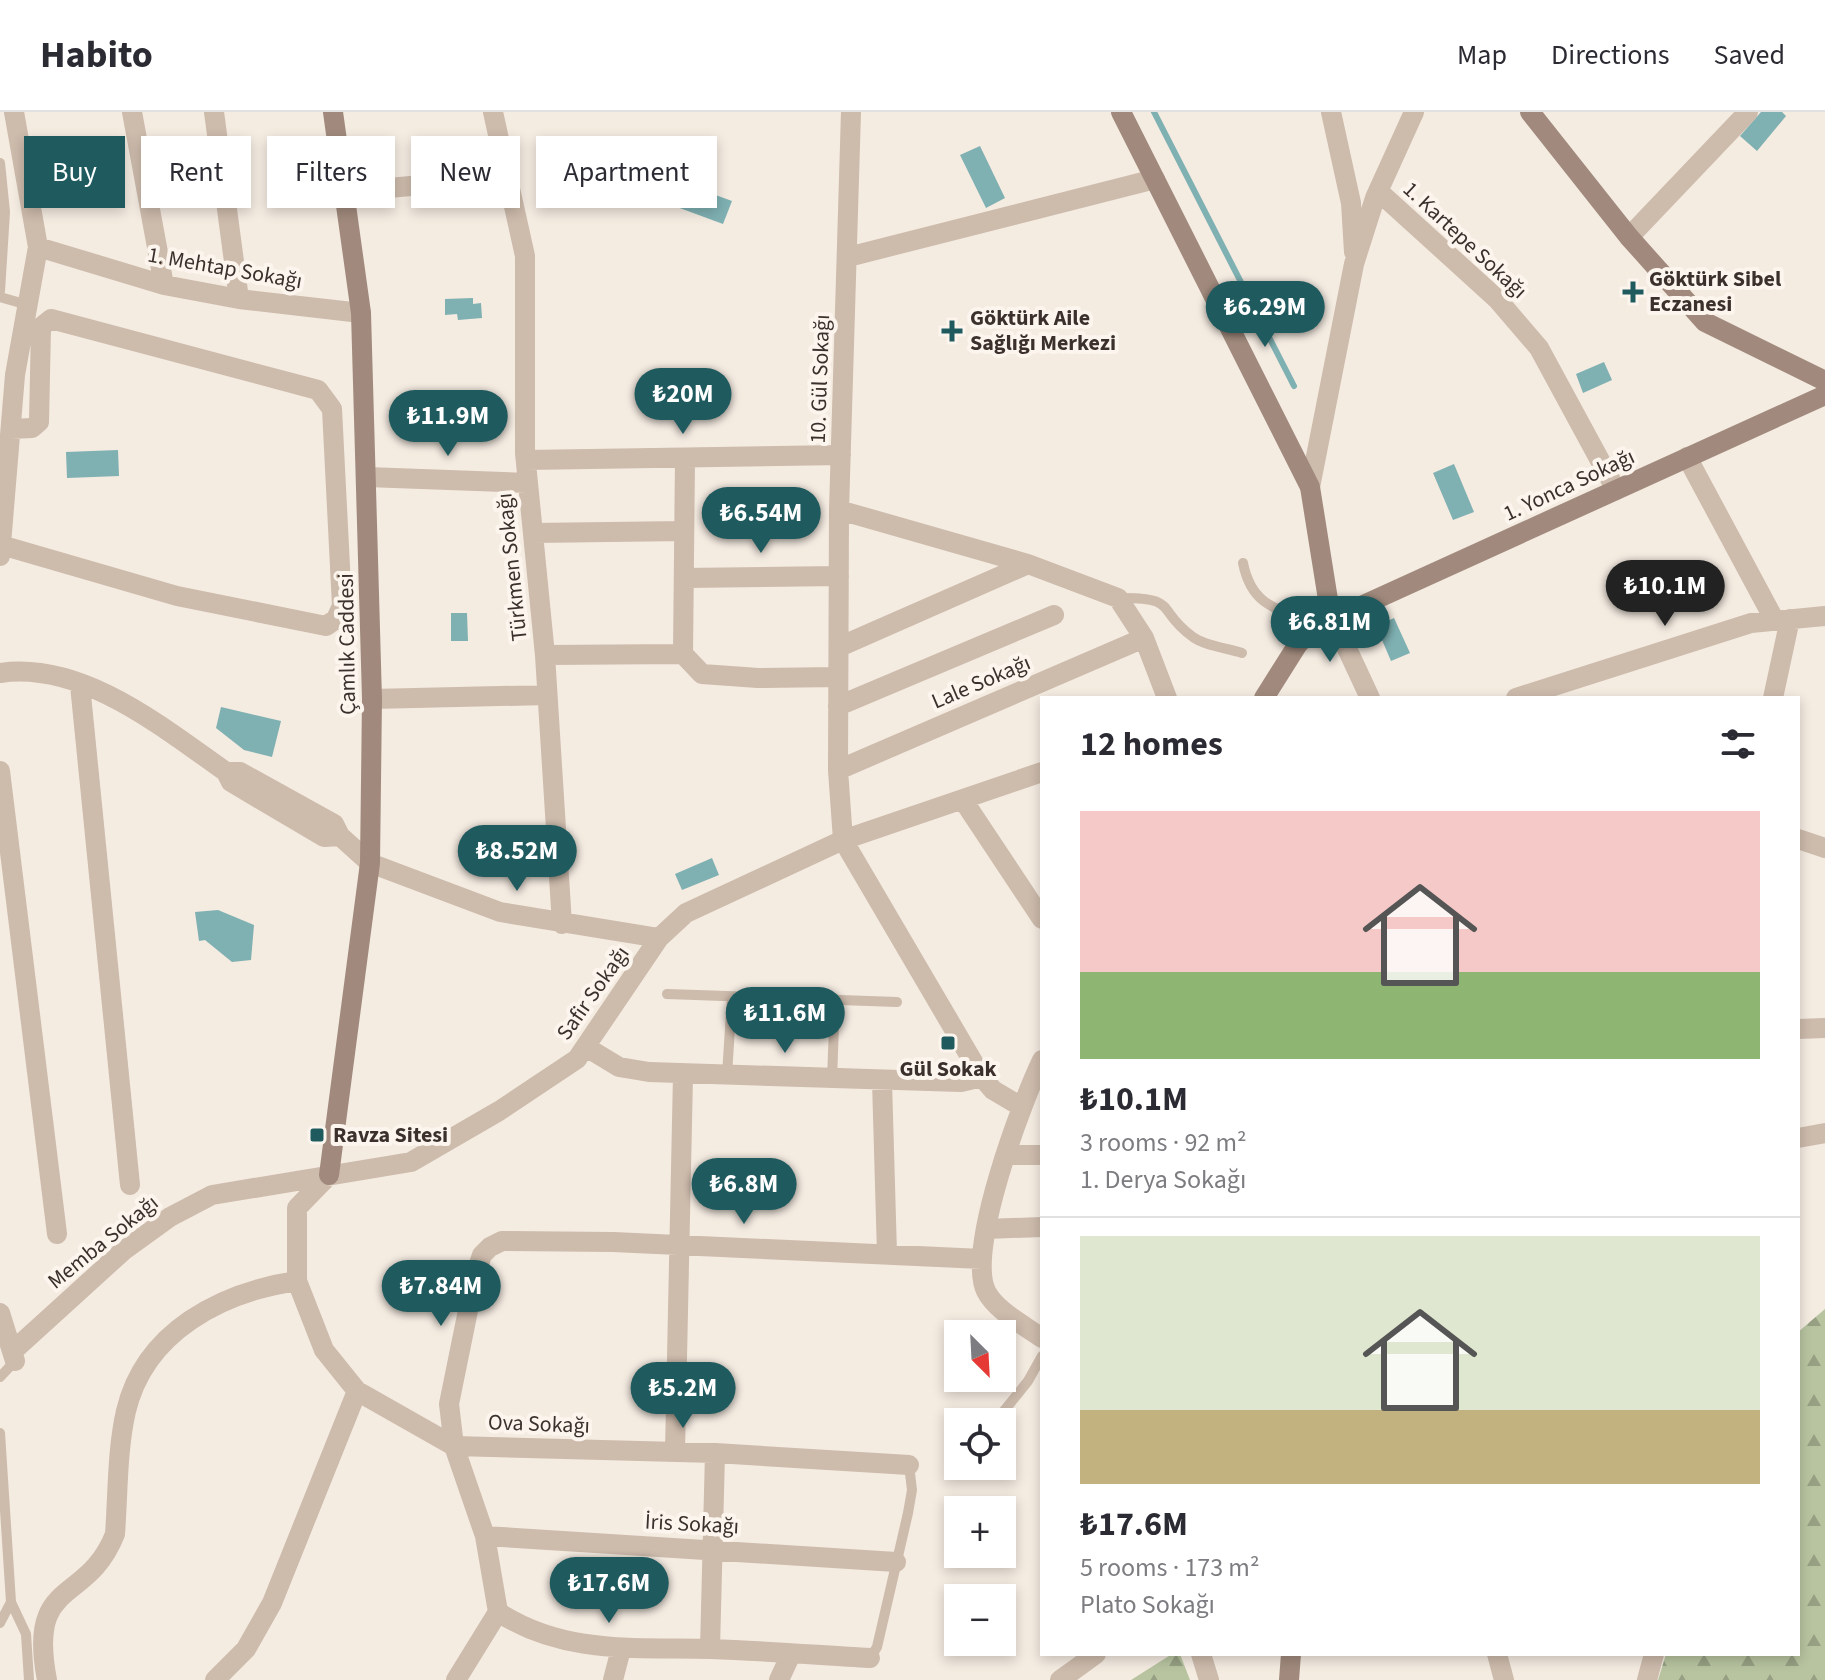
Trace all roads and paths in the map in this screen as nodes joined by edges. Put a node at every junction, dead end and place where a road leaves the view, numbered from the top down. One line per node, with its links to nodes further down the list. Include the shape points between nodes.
1 (14, 112): 20 (street)
2 (132, 112): 23 (street)
3 (214, 112): 26 (street)
4 (333, 112): 12 (main road, Çamlık Caddesi)
5 (493, 112): 13 (street, Türkmen Sokağı)
6 (851, 112): 21 (street, 10. Gül Sokağı)
7 (1121, 112): 15 (main road)
8 (1331, 112): 22 (street, via 1351,203)
9 (1414, 112): 16 (street)
10 (1530, 112): 19 (main road)
11 (1748, 112): 19 (street)
12 (337, 136)
13 (499, 136)
14 (0, 163): 24 (lane, via 5,212)
15 (1155, 179): 21 (street); 38 (main road)
16 (1378, 191): 22 (street); 39 (street, 1. Kartepe Sokağı, via 1497,299 1539,348)
17 (347, 208): 28 (main road, Çamlık Caddesi)
18 (515, 208): 35 (street, Türkmen Sokağı, via 525,256)
19 (1629, 237): 29 (main road, via 1705,322)
20 (38, 247): 23 (street, 1. Mehtap Sokağı); 27 (street)
21 (848, 257): 32 (street, 10. Gül Sokağı)
22 (1354, 264): 38 (street)
23 (164, 285): 26 (street, 1. Mehtap Sokağı)
24 (0, 291)
25 (0, 297): 27 (lane)
26 (239, 299): 28 (street, 1. Mehtap Sokağı)
27 (28, 305): 31 (street)
28 (361, 313): 36 (main road, Çamlık Caddesi)
29 (1825, 381)
30 (1825, 395): 33 (main road, 1. Yonca Sokağı)
31 (12, 420): 43 (street); 43 (street, via 32,428 39,422 41,327 51,319 318,390 332,409 342,606 326,626 177,596)
32 (841, 455): 34 (street); 40 (street, 10. Gül Sokağı)
33 (1687, 457): 39 (main road, 1. Yonca Sokağı); 53 (street)
34 (685, 458): 35 (street); 41 (street)
35 (526, 460): 37 (street, Türkmen Sokağı)
36 (367, 477): 37 (street); 68 (main road, Çamlık Caddesi)
37 (528, 483): 42 (street, Türkmen Sokağı)
38 (1310, 487): 52 (main road)
39 (1616, 490): 52 (main road, 1. Yonca Sokağı)
40 (839, 510): 46 (street); 47 (street, 10. Gül Sokağı)
41 (684, 531): 42 (street); 48 (street)
42 (533, 533): 58 (street, Türkmen Sokağı)
43 (1, 545): 44 (street)
44 (0, 556)
45 (1243, 563): 52 (lane, via 1255,596 1270,606)
46 (1028, 564): 49 (street); 55 (street)
47 (839, 576): 48 (street); 55 (street, 10. Gül Sokağı)
48 (684, 578): 57 (street)
49 (1118, 598): 54 (street); 56 (lane, via 1149,598 1166,606 1194,638)
50 (1054, 615): 69 (street)
51 (1825, 616): 53 (street)
52 (1324, 618): 64 (main road, via 1298,644); 65 (street)
53 (1782, 620): 66 (street, via 1751,623); 67 (street)
54 (1144, 638): 63 (street); 70 (street, Lale Sokağı)
55 (839, 647): 60 (street, 10. Gül Sokağı)
56 (1242, 653)
57 (683, 654): 58 (street); 60 (street, via 702,674)
58 (545, 655): 62 (street, Türkmen Sokağı)
59 (0, 673): 61 (street, via 49,672)
60 (838, 677): 69 (street, 10. Gül Sokağı)
61 (80, 685): 77 (street, via 133,707 226,772 231,782 324,837 340,836); 102 (street)
62 (547, 695): 68 (street); 79 (street, Türkmen Sokağı)
63 (1166, 696)
64 (1265, 696)
65 (1369, 696)
66 (1522, 696)
67 (1773, 696)
68 (372, 699): 77 (main road, Çamlık Caddesi)
69 (838, 706): 70 (street, 10. Gül Sokağı)
70 (838, 770): 74 (street, 10. Gül Sokağı)
71 (0, 771): 105 (street)
72 (1040, 773): 73 (street, Safir Sokağı)
73 (963, 800): 74 (street, Safir Sokağı); 78 (street)
74 (843, 840): 80 (street, Safir Sokağı, via 686,913); 91 (street)
75 (1800, 840): 76 (street)
76 (1825, 848)
77 (370, 863): 79 (street, via 500,912); 101 (main road, Çamlık Caddesi)
78 (1040, 916)
79 (562, 924): 80 (street)
80 (659, 938): 87 (street, Safir Sokağı)
81 (667, 994): 82 (lane)
82 (732, 997): 83 (lane); 90 (lane)
83 (835, 1000): 84 (lane); 92 (lane)
84 (897, 1002)
85 (1825, 1028): 86 (street)
86 (1800, 1029)
87 (586, 1047): 89 (street, via 619,1067); 101 (street, Safir Sokağı, via 577,1059 411,1162)
88 (1040, 1064): 94 (street)
89 (683, 1075): 90 (street); 106 (street)
90 (727, 1075): 92 (street)
91 (982, 1077): 93 (street, via 961,1082); 94 (street)
92 (832, 1079): 93 (street)
93 (882, 1081): 107 (street)
94 (1020, 1106): 99 (street)
95 (1825, 1124): 96 (street)
96 (1800, 1129)
97 (1825, 1133): 98 (street)
98 (1800, 1138)
99 (1006, 1155): 100 (street); 104 (street)
100 (1040, 1155)
101 (329, 1175): 109 (street, via 297,1208); 112 (street, Memba Sokağı, via 212,1195 170,1217 123,1251)
102 (130, 1185)
103 (1040, 1227): 104 (street)
104 (986, 1229): 108 (street)
105 (57, 1234)
106 (680, 1245): 107 (street); 118 (street, via 502,1241 482,1255 451,1384); 119 (street)
107 (887, 1254): 108 (street)
108 (982, 1259): 111 (street, via 981,1279 993,1302)
109 (297, 1281): 115 (street, via 324,1350); 138 (street, via 211,1305 169,1337 149,1362 126,1410 115,1534 95,1566 48,1609 42,1634)
110 (0, 1313): 112 (street)
111 (1040, 1337)
112 (14, 1356): 114 (lane)
113 (1040, 1360): 116 (lane)
114 (0, 1377)
115 (357, 1391): 118 (street); 139 (street, via 272,1603 246,1649)
116 (1006, 1408)
117 (0, 1433): 125 (lane)
118 (454, 1446): 119 (street, Ova Sokağı); 122 (street)
119 (675, 1452): 120 (street, Ova Sokağı)
120 (715, 1453): 121 (street, Ova Sokağı); 123 (street)
121 (909, 1465): 124 (lane, via 911,1502)
122 (485, 1536): 123 (street, İris Sokağı); 126 (street)
123 (710, 1549): 124 (street, İris Sokağı); 129 (street)
124 (896, 1562): 136 (lane)
125 (11, 1602): 127 (lane); 137 (lane, via 26,1634)
126 (498, 1612): 128 (street, via 543,1637); 140 (street)
127 (0, 1623)
128 (621, 1649): 129 (street); 141 (street)
129 (710, 1649): 130 (street)
130 (791, 1654): 136 (street); 142 (street)
131 (1093, 1656): 143 (street)
132 (1202, 1656): 144 (street)
133 (1291, 1656): 145 (main road)
134 (1498, 1656): 146 (street)
135 (1653, 1656): 147 (street)
136 (870, 1658)
137 (29, 1680)
138 (47, 1680)
139 (215, 1680)
140 (456, 1680)
141 (613, 1680)
142 (779, 1680)
143 (1060, 1680)
144 (1209, 1680)
145 (1289, 1680)
146 (1504, 1680)
147 (1647, 1680)

